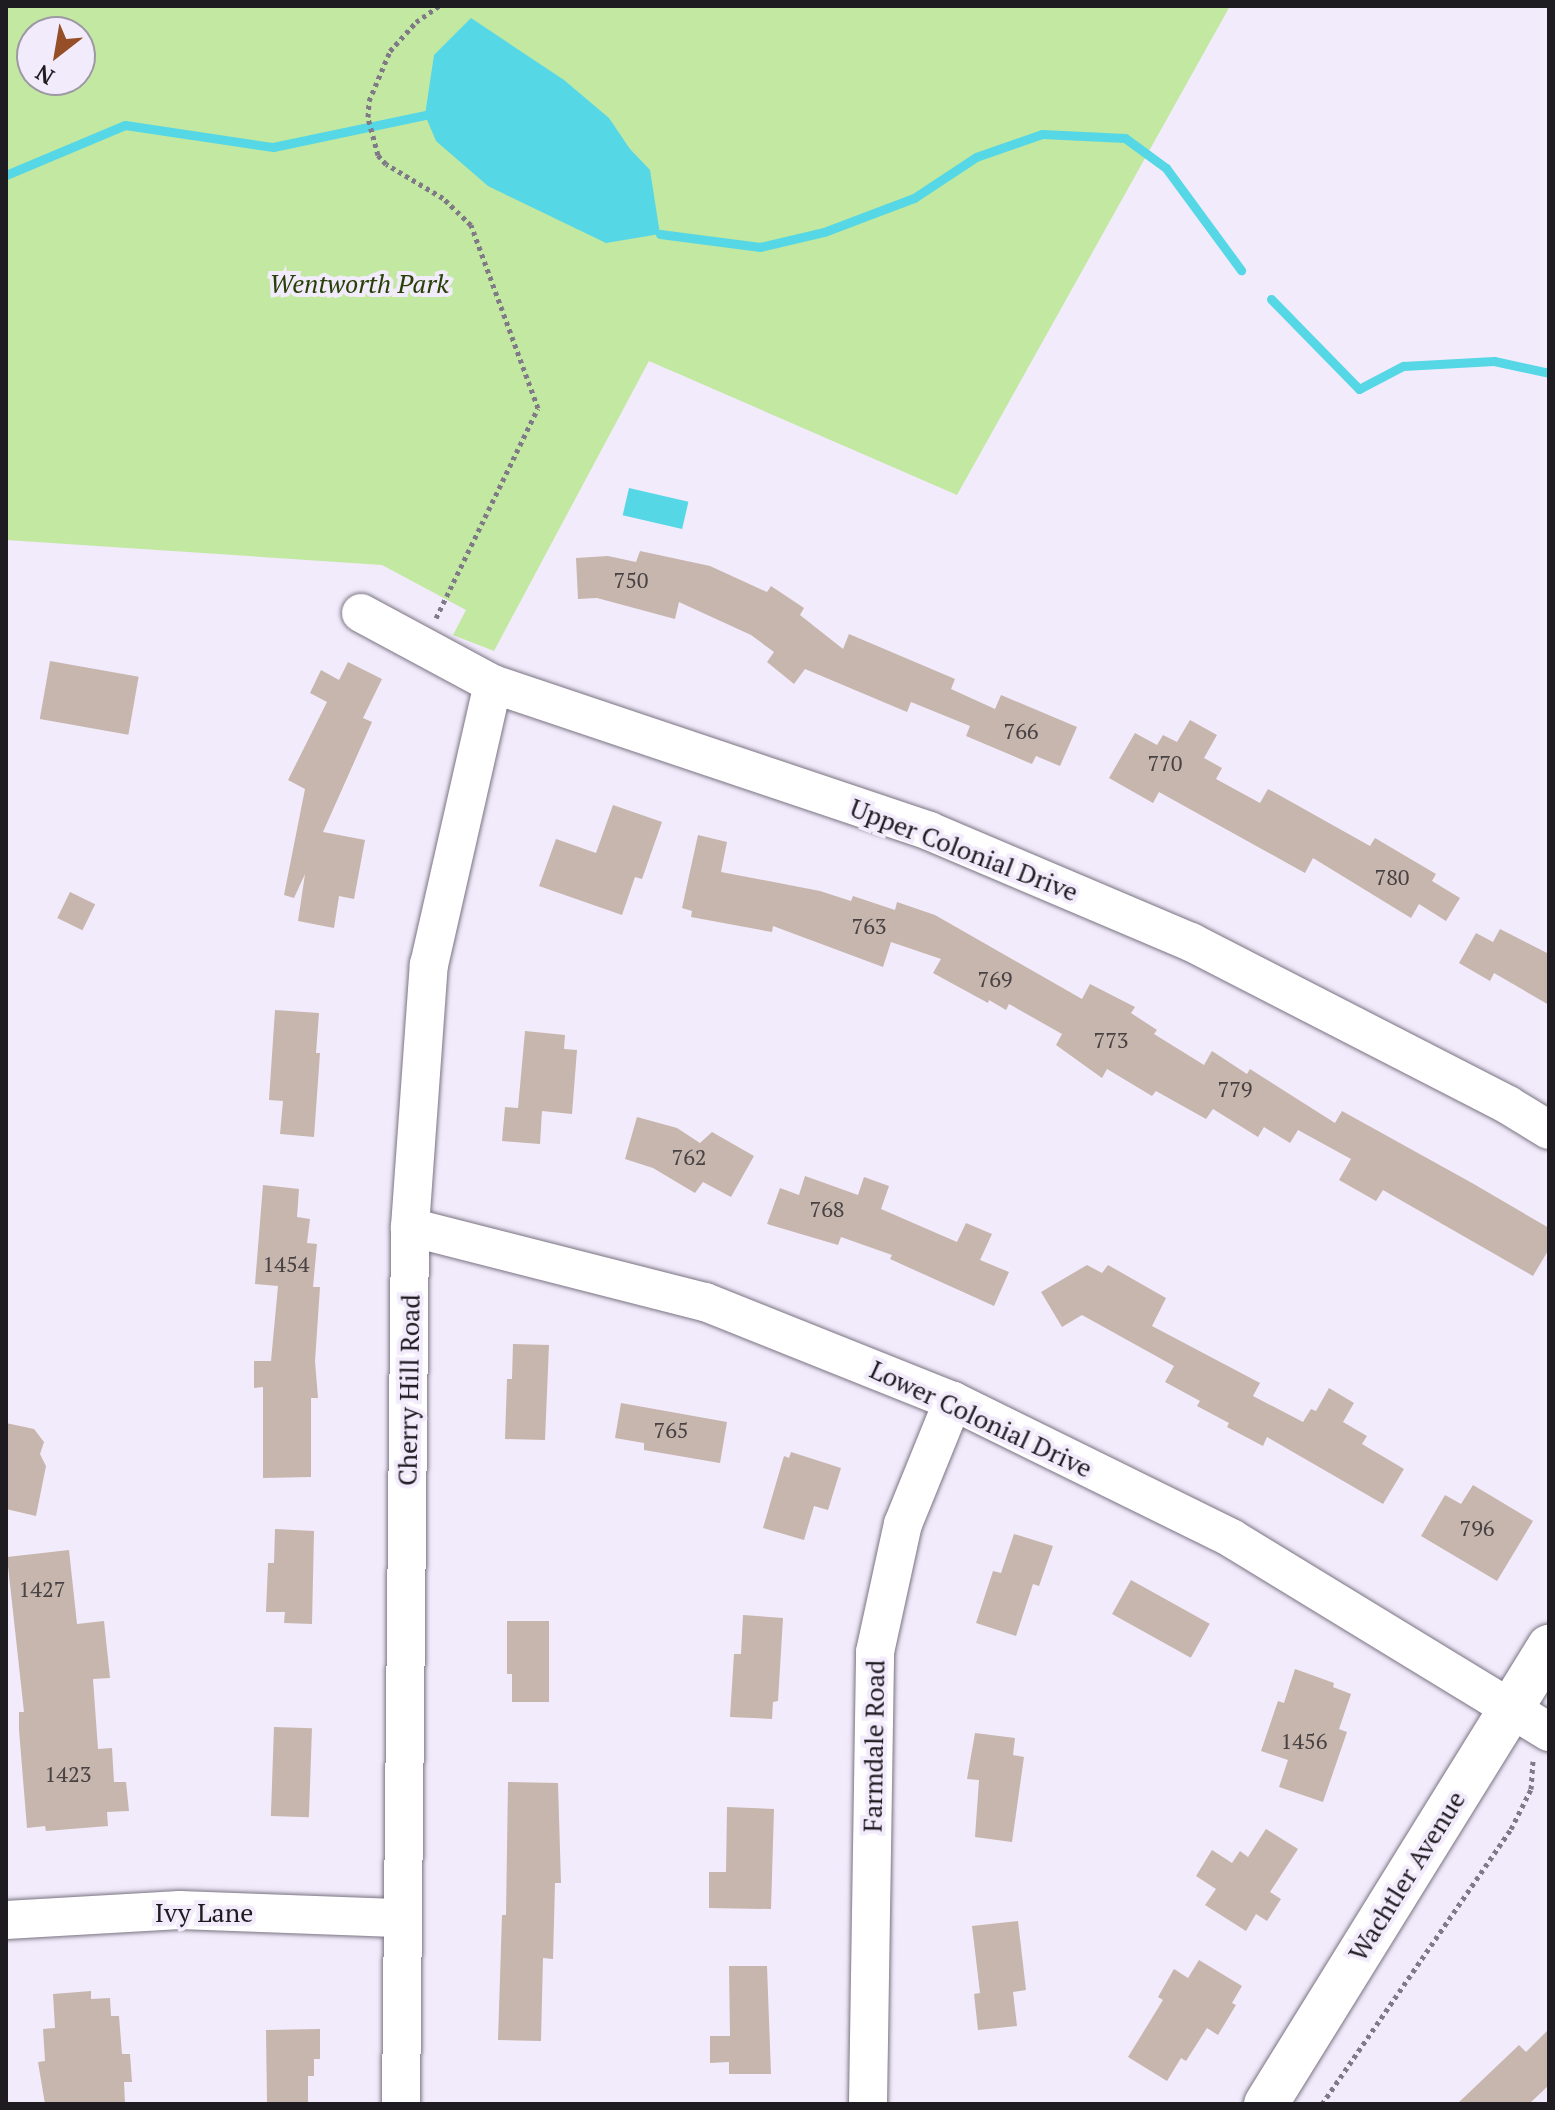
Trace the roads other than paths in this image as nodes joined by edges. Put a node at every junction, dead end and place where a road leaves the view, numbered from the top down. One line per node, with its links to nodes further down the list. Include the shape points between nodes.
1 (361, 613): 2 (street, Upper Colonial Drive)
2 (493, 684): 3 (street, Upper Colonial Drive, via 929,831 1191,942); 4 (street, Cherry Hill Road, via 429,965)
3 (1549, 1130)
4 (410, 1227): 5 (street, Lower Colonial Drive, via 705,1302); 8 (street, Cherry Hill Road)
5 (953, 1401): 7 (street, Lower Colonial Drive, via 1231,1538); 11 (street, Farmdale Road, via 903,1524 875,1652)
6 (1549, 1647): 7 (street, Wachtler Avenue)
7 (1533, 1722): 12 (street, Wachtler Avenue)
8 (403, 1918): 9 (street, Ivy Lane, via 180,1910); 10 (street, Cherry Hill Road)
9 (6, 1920)
10 (401, 2104)
11 (868, 2104)
12 (1266, 2104)

